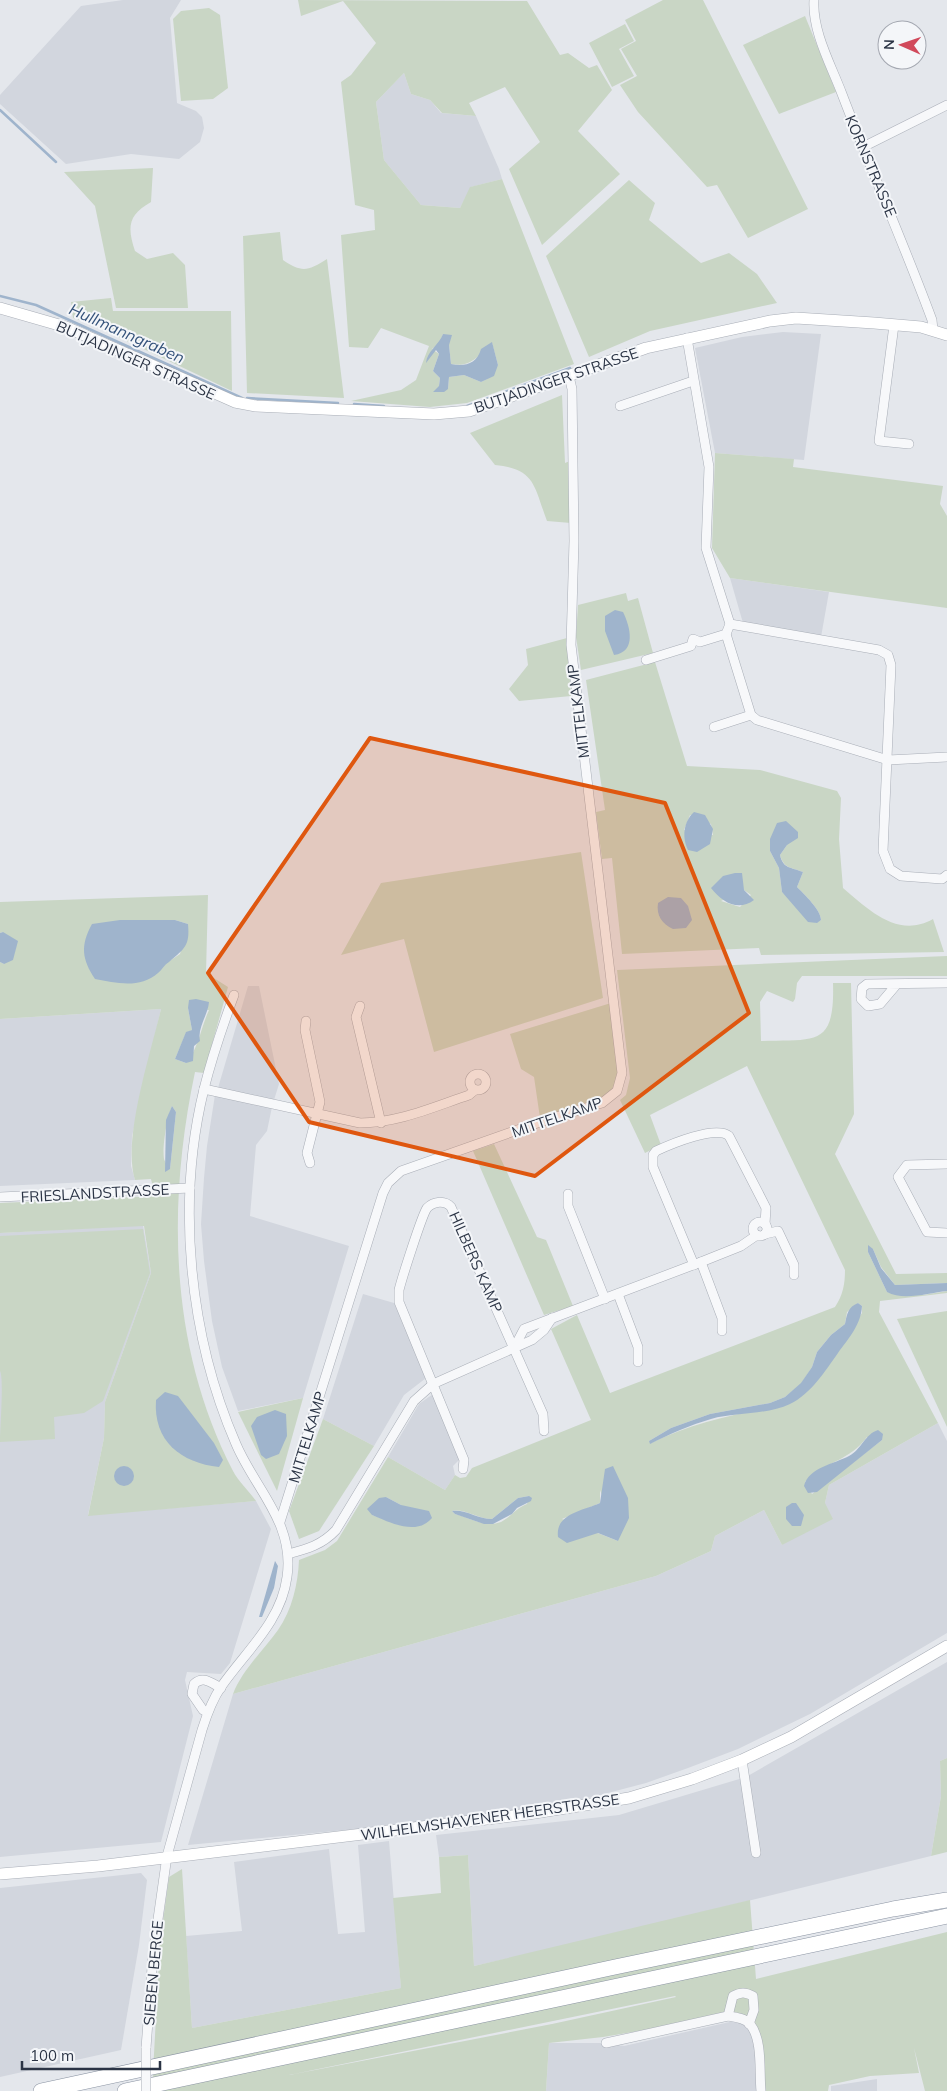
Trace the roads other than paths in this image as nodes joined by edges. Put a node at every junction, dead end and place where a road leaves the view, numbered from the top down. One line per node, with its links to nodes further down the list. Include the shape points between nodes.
1 (814, 0): 3 (street, KORNSTRASSE, via 813,9 827,54)
2 (947, 105): 3 (street)
3 (862, 147): 6 (street, KORNSTRASSE, via 900,235)
4 (0, 308): 9 (street, BUTJADINGER STRASSE, via 66,328 210,393 256,406 451,413 481,407)
5 (894, 325): 6 (street, BUTJADINGER STRASSE); 8 (street, BUTJADINGER STRASSE, via 796,318); 12 (street, via 879,441)
6 (933, 330): 7 (street, BUTJADINGER STRASSE)
7 (947, 335)
8 (687, 338): 9 (street, BUTJADINGER STRASSE, via 646,348); 10 (street)
9 (569, 376): 48 (street, MITTELKAMP, via 572,389 574,541 571,645 622,1073 617,1091 602,1103 401,1172 388,1183)
10 (694, 380): 11 (street); 13 (street, via 710,467 706,548)
11 (620, 406)
12 (909, 444)
13 (730, 624): 14 (street); 19 (street, via 879,650 888,655 892,665)
14 (726, 634): 15 (street, via 700,642 693,639 691,646); 16 (street)
15 (646, 660)
16 (752, 715): 17 (street); 19 (street, via 757,720)
17 (714, 726)
18 (947, 757): 19 (street)
19 (888, 760): 20 (street, via 883,851 890,869 900,876 920,879 942,879)
20 (947, 875)
21 (947, 983): 22 (street)
22 (897, 984)
23 (234, 995): 26 (street, FRIESLANDSTRASSE)
24 (360, 1006): 29 (street, via 356,1017)
25 (306, 1021): 28 (street, via 305,1030 320,1102)
26 (204, 1089): 28 (street); 32 (street, FRIESLANDSTRASSE)
27 (475, 1090): 29 (street, via 469,1095)
28 (317, 1114): 29 (street, via 360,1123); 30 (street, via 307,1153)
29 (381, 1123)
30 (310, 1162)
31 (947, 1164): 35 (street, via 907,1165 898,1177 927,1232)
32 (190, 1188): 34 (street, FRIESLANDSTRASSE); 48 (street, FRIESLANDSTRASSE, via 193,1276 211,1369 236,1444)
33 (568, 1194): 40 (street, via 568,1206)
34 (0, 1197)
35 (947, 1234)
36 (761, 1235): 37 (street); 37 (street, via 753,1230 754,1225 764,1224 766,1208 728,1136 710,1132 656,1152 653,1167); 38 (street, via 778,1231 794,1265)
37 (698, 1263): 39 (street); 42 (street, via 722,1318)
38 (794, 1275)
39 (618, 1294): 40 (street); 44 (street, via 638,1347)
40 (605, 1299): 41 (street)
41 (552, 1318): 43 (street, via 532,1340); 43 (street, via 524,1329)
42 (722, 1331)
43 (514, 1348): 45 (street); 45 (street, HILBERS KAMP, via 452,1207 445,1202 435,1203 425,1212 398,1290 403,1314); 46 (street, via 543,1414)
44 (638, 1362)
45 (433, 1384): 47 (street, via 464,1460); 49 (street, via 414,1401 336,1530 313,1547)
46 (544, 1430)
47 (463, 1469)
48 (280, 1522): 49 (street)
49 (288, 1554): 51 (street, via 288,1577 282,1600 271,1622)
50 (947, 1646): 53 (street, WILHELMSHAVENER HEERSTRASSE, via 791,1737)
51 (221, 1688): 52 (street); 52 (street, via 205,1679 194,1684 192,1694)
52 (208, 1712): 55 (street)
53 (742, 1760): 54 (street); 55 (street, WILHELMSHAVENER HEERSTRASSE, via 661,1790 589,1806)
54 (756, 1853)
55 (167, 1856): 56 (street, WILHELMSHAVENER HEERSTRASSE, via 98,1866); 66 (street, SIEBEN BERGE, bridge, via 153,1954)
56 (0, 1874)
57 (947, 1890): 59 (highway, via 920,1895)
58 (947, 1900): 59 (highway)
59 (893, 1909): 64 (highway)
60 (947, 1916): 65 (highway)
61 (728, 2016): 62 (street, via 738,2017); 62 (street, via 733,1996 739,1992 747,1993 755,2002); 63 (street)
62 (749, 2024): 67 (street, via 757,2044)
63 (606, 2043)
64 (41, 2091)
65 (125, 2091)
66 (146, 2091)
67 (761, 2091)

